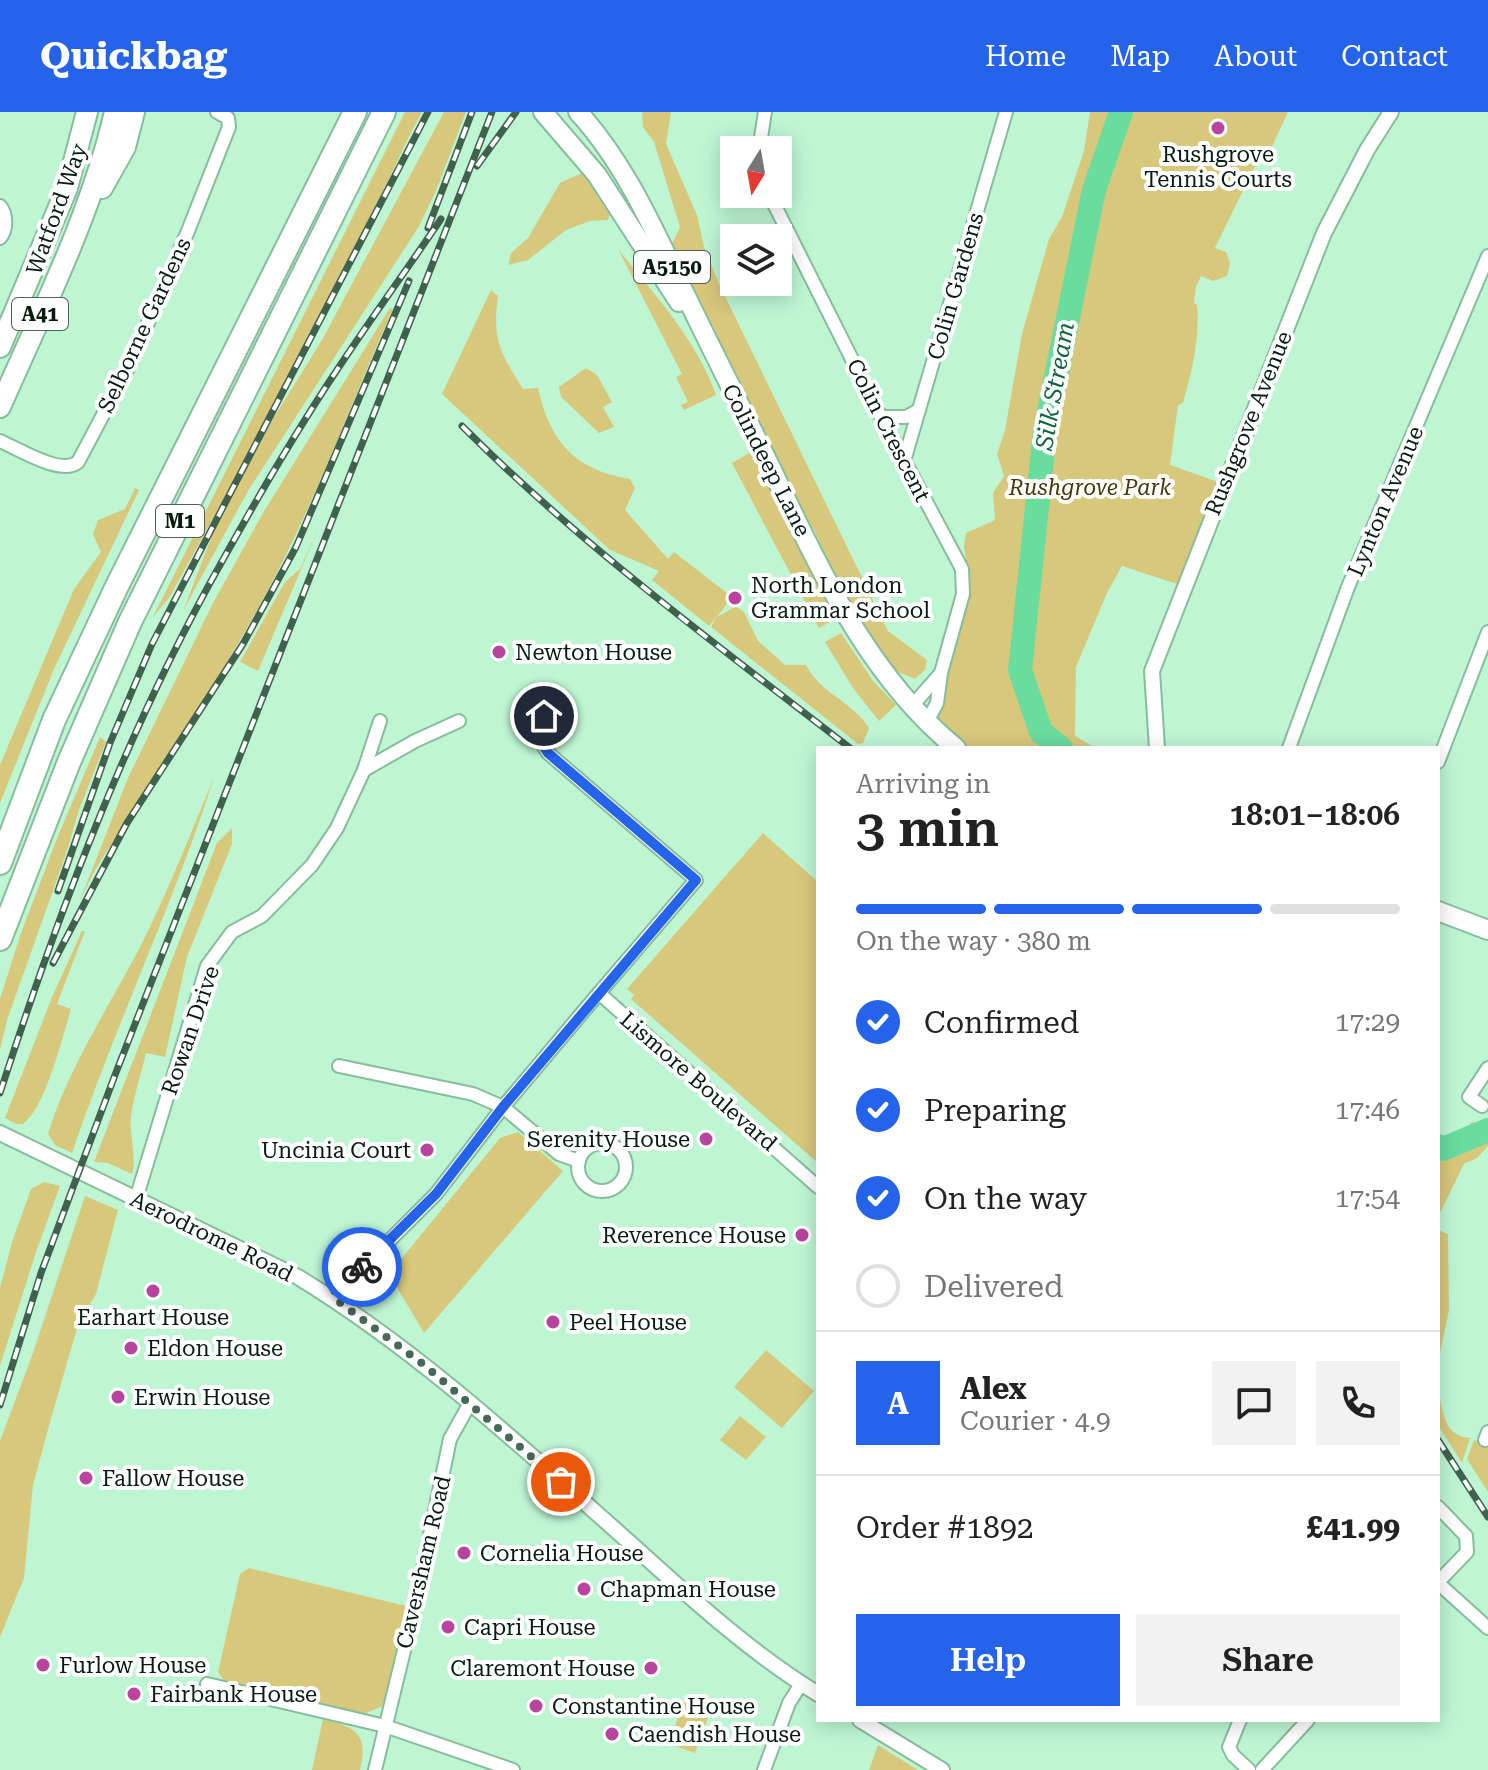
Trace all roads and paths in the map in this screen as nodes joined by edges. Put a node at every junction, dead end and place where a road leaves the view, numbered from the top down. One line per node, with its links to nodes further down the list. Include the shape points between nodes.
1 (87, 112): 18 (highway, Watford Way / A41, via 63,200)
2 (115, 112): 15 (highway, Watford Way / A41)
3 (134, 112): 15 (highway, via 125,147)
4 (217, 112): 23 (street, Selborne Gardens, via 228,118 229,127 130,364 78,462 60,467)
5 (355, 112): 37 (highway, M1, via 104,613 54,720)
6 (384, 112): 40 (highway, M1, via 130,622)
7 (543, 112): 19 (main road, Colindeep Lane / A5150, via 597,175)
8 (578, 112): 19 (main road, Colindeep Lane / A5150, via 621,171)
9 (765, 112): 12 (street)
10 (1006, 112): 21 (street, Colin Gardens)
11 (1391, 112): 33 (street, Rushgrove Avenue, via 1324,233 1152,671)
12 (761, 136)
13 (0, 206): 16 (street)
14 (776, 208): 22 (street, Colin Crescent)
15 (81, 222): 20 (highway, Watford Way / A41)
16 (0, 238)
17 (1488, 256): 34 (street, Lynton Avenue, via 1348,587)
18 (0, 347)
19 (719, 365): 27 (main road, Colindeep Lane / A5150, via 849,620)
20 (0, 407)
21 (919, 410): 22 (street, via 906,417); 24 (street, Colin Gardens)
22 (881, 417): 24 (street, Colin Crescent)
23 (0, 441)
24 (904, 461): 26 (street, Colin Crescent, via 965,578)
25 (1488, 632): 35 (street)
26 (941, 673): 27 (street, Colin Crescent); 31 (street, Colin Crescent, via 937,703)
27 (912, 706): 31 (main road, Colindeep Lane / A5150)
28 (544, 716): 41 (street, via 539,732 548,753 696,880)
29 (380, 721): 36 (street, Rowan Drive)
30 (459, 721): 36 (street)
31 (927, 722): 32 (main road, Colindeep Lane / A5150)
32 (954, 746)
33 (1157, 746)
34 (1290, 746)
35 (1440, 757)
36 (364, 770): 49 (street, Rowan Drive, via 337,828 312,865 262,916 232,932 207,966)
37 (0, 863)
38 (1440, 912): 39 (main road)
39 (1488, 930)
40 (0, 939)
41 (599, 993): 45 (street); 48 (street, Lismore Boulevard)
42 (339, 1066): 45 (street, via 473,1094)
43 (1488, 1068): 44 (street, via 1469,1097)
44 (1482, 1106)
45 (503, 1107): 47 (street, via 559,1154); 50 (street, via 436,1194 357,1273 357,1284 348,1296)
46 (0, 1133): 49 (street, Aerodrome Road)
47 (579, 1161)
48 (816, 1185)
49 (136, 1199): 50 (street, Aerodrome Road)
50 (335, 1299): 51 (street, Aerodrome Road)
51 (470, 1403): 57 (street, Aerodrome Road, via 700,1608); 62 (street, Caversham Road, via 450,1439)
52 (1440, 1509): 53 (street, via 1466,1536 1467,1552)
53 (1440, 1580)
54 (1440, 1584): 55 (street)
55 (1488, 1628)
56 (207, 1684): 62 (street)
57 (801, 1684): 58 (street, Aerodrome Road); 65 (street)
58 (816, 1693)
59 (863, 1722): 66 (street)
60 (1239, 1722): 67 (street, via 1229,1747)
61 (1306, 1722): 68 (street)
62 (385, 1726): 63 (street, Caversham Road); 64 (street)
63 (375, 1770)
64 (513, 1770)
65 (764, 1770)
66 (942, 1770)
67 (1249, 1770)
68 (1262, 1770)

